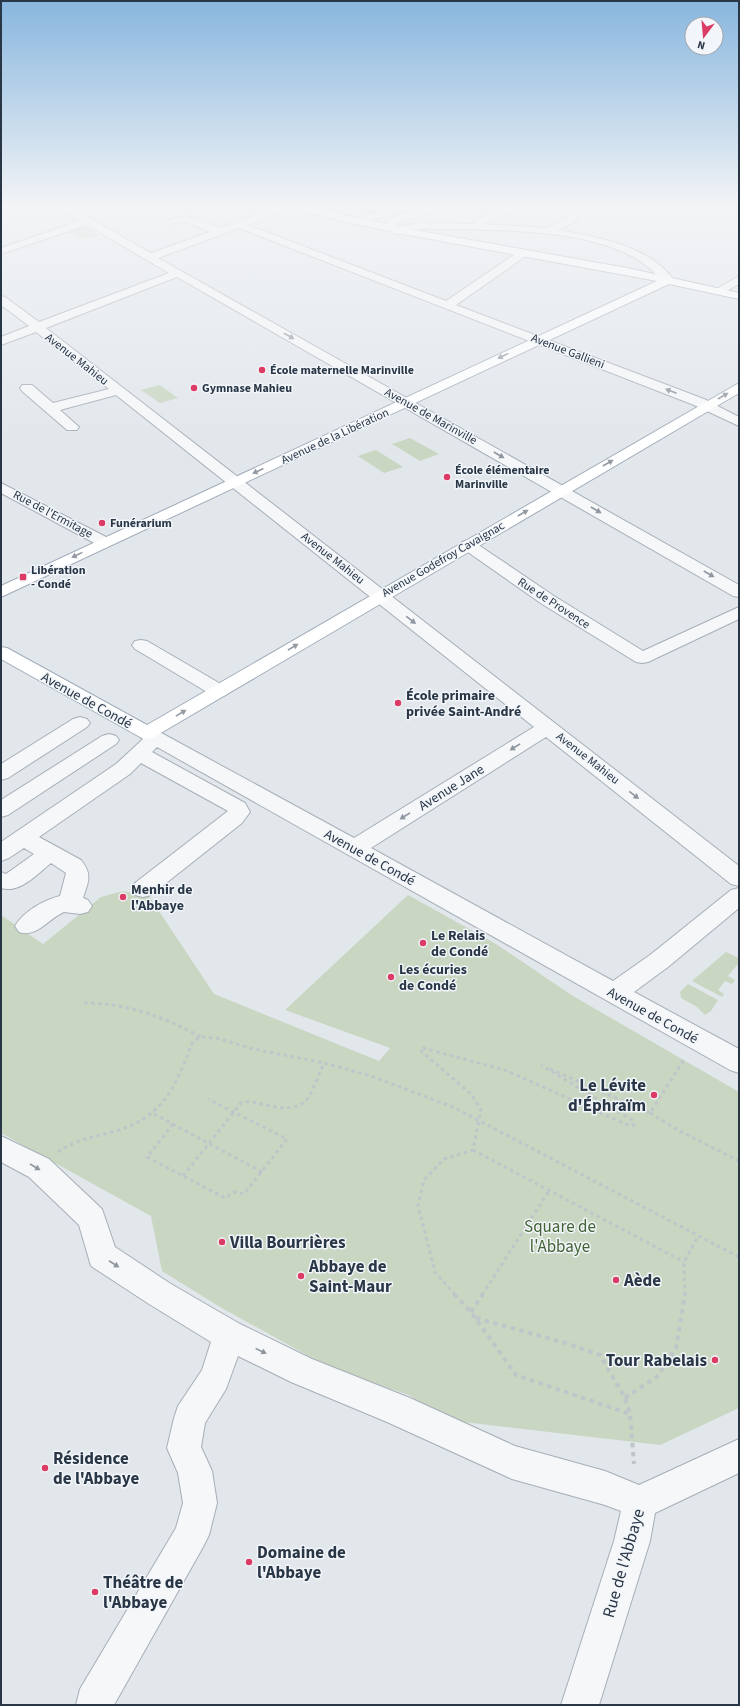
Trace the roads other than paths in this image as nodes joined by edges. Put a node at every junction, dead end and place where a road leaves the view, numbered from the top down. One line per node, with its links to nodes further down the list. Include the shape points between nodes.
1 (145, 286): 12 (street)
2 (200, 286): 18 (street, Avenue de Marinville, one-way to 18)
3 (397, 286): 11 (street, Avenue Gallieni)
4 (476, 286): 11 (street)
5 (656, 286): 13 (main road, Avenue de la Libération)
6 (694, 286): 8 (main road)
7 (728, 286): 8 (street)
8 (719, 291): 9 (main road)
9 (739, 296)
10 (1, 299): 12 (street, Avenue Mahieu)
11 (448, 305): 13 (street, Avenue Gallieni)
12 (36, 327): 14 (street); 17 (street, Avenue Mahieu)
13 (538, 340): 18 (main road, Avenue de la Libération, one-way to 18); 19 (street, Avenue Gallieni, one-way to 13)
14 (1, 341)
15 (739, 387): 19 (main road, Avenue Godefroy Cavaignac, one-way to 15)
16 (27, 388): 20 (street)
17 (118, 391): 20 (street); 23 (street, Avenue Mahieu)
18 (407, 402): 23 (main road, Avenue de la Libération, one-way to 23); 25 (street, Avenue de Marinville, one-way to 25)
19 (707, 406): 21 (street, Avenue Gallieni); 25 (main road, Avenue Godefroy Cavaignac, one-way to 19)
20 (51, 408): 22 (street)
21 (739, 422)
22 (72, 427)
23 (236, 482): 26 (main road, Avenue de la Libération); 30 (street, Avenue Mahieu)
24 (1, 487): 26 (street, Rue de l'Ermitage)
25 (562, 490): 27 (main road, Avenue Godefroy Cavaignac, one-way to 25); 29 (street, Avenue de Marinville, one-way to 29)
26 (104, 542): 28 (main road, Avenue de la Libération, one-way to 28)
27 (468, 544): 30 (main road, Avenue Godefroy Cavaignac); 31 (street, Rue de Provence, via 548,600 642,658)
28 (1, 592)
29 (739, 592)
30 (380, 596): 34 (main road, Avenue Godefroy Cavaignac, one-way to 30); 36 (street, Avenue Mahieu, one-way to 36)
31 (739, 612)
32 (142, 645): 34 (street)
33 (1, 652): 38 (main road, Avenue de Condé)
34 (219, 691): 38 (main road, Avenue Godefroy Cavaignac, one-way to 34)
35 (80, 723): 39 (street)
36 (548, 727): 42 (street, Avenue Jane, one-way to 42); 45 (street, Avenue Mahieu, one-way to 45)
37 (109, 740): 40 (street)
38 (146, 743): 41 (street, via 123,769); 42 (street, Avenue de Condé); 47 (street, via 238,808 239,812)
39 (1, 773)
40 (1, 810)
41 (24, 838): 43 (street); 44 (street)
42 (354, 848): 50 (street, Avenue de Condé)
43 (1, 853)
44 (50, 853): 46 (street, via 12,881); 49 (street, via 77,870 75,904 58,904)
45 (739, 878)
46 (1, 880)
47 (143, 889)
48 (739, 896): 50 (street, via 659,961)
49 (27, 926)
50 (614, 993): 51 (street, Avenue de Condé)
51 (739, 1062)
52 (1, 1148): 53 (street, one-way to 53, via 39,1168 92,1218 102,1256)
53 (229, 1336): 55 (street, one-way to 55, via 302,1371 398,1410 512,1462 605,1488); 56 (street, via 215,1378 190,1418 184,1448 195,1471 200,1503 190,1535)
54 (739, 1456): 55 (street, Rue de l'Abbaye)
55 (640, 1502): 57 (street, Rue de l'Abbaye, via 632,1541)
56 (94, 1703)
57 (580, 1705)

